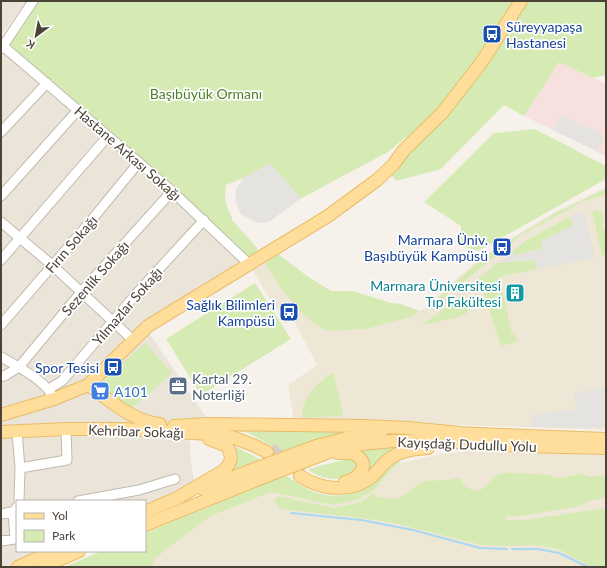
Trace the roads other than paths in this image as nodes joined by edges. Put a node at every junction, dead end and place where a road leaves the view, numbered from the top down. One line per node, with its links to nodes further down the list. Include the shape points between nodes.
1 (33, 1): 3 (street)
2 (521, 1): 15 (main road, via 481,64 442,113 404,150 393,165 328,216)
3 (2, 47): 4 (street, Hastane Arkası Sokağı)
4 (47, 83): 5 (street, Hastane Arkası Sokağı); 6 (street)
5 (78, 110): 7 (street, Hastane Arkası Sokağı); 10 (street)
6 (1, 132)
7 (108, 136): 8 (street, Hastane Arkası Sokağı); 13 (street)
8 (139, 162): 9 (street, Hastane Arkası Sokağı); 16 (street, Fırın Sokağı)
9 (172, 191): 11 (street, Hastane Arkası Sokağı); 17 (street, Sezenlik Sokağı)
10 (1, 196)
11 (204, 220): 15 (street, Hastane Arkası Sokağı); 18 (street, Yılmazlar Sokağı)
12 (1, 222): 13 (street)
13 (20, 238): 14 (street); 16 (street)
14 (1, 260)
15 (252, 262): 20 (main road, via 163,316)
16 (52, 264): 17 (street); 19 (street, Fırın Sokağı)
17 (82, 291): 18 (street); 22 (street, Sezenlik Sokağı)
18 (113, 321): 20 (street); 25 (street, Yılmazlar Sokağı)
19 (1, 325)
20 (133, 340): 24 (main road)
21 (1, 356): 22 (street)
22 (19, 367): 23 (street); 25 (street)
23 (1, 377)
24 (88, 385): 25 (main road); 27 (main road)
25 (51, 394): 26 (main road)
26 (1, 415)
27 (130, 415): 29 (main road, via 130,423); 30 (main road)
28 (66, 429): 29 (main road, Kehribar Sokağı); 32 (main road, Kehribar Sokağı); 39 (street, via 67,460)
29 (124, 429): 30 (main road, Kehribar Sokağı)
30 (174, 429): 33 (main road, via 222,424 364,426); 38 (main road, via 240,434 258,441); 44 (main road, via 227,446 231,453 229,465 223,471)
31 (1, 432): 32 (main road, Kehribar Sokağı)
32 (17, 432): 39 (street)
33 (460, 433): 34 (main road, Kayışdağı Dudullu Yolu); 36 (main road, Kayışdağı Dudullu Yolu, via 379,432 347,438)
34 (606, 439)
35 (489, 444): 36 (main road, Kayışdağı Dudullu Yolu, via 393,441); 36 (main road, via 411,450 392,457 361,483 340,488 309,482 302,474 319,480 340,482 353,480 358,476 362,470 361,459 352,453); 37 (main road, Kayışdağı Dudullu Yolu)
36 (330, 447): 40 (main road, bridge)
37 (606, 448)
38 (269, 450)
39 (20, 468): 42 (street)
40 (251, 476): 44 (main road); 48 (main road)
41 (175, 479): 43 (street, via 139,490)
42 (19, 500)
43 (84, 500)
44 (174, 500): 46 (main road)
45 (16, 510): 47 (street); 49 (street, via 15,539)
46 (146, 512)
47 (1, 514)
48 (146, 525)
49 (1, 541)
50 (52, 552): 52 (main road)
51 (77, 552): 53 (main road)
52 (18, 567)
53 (43, 567)

